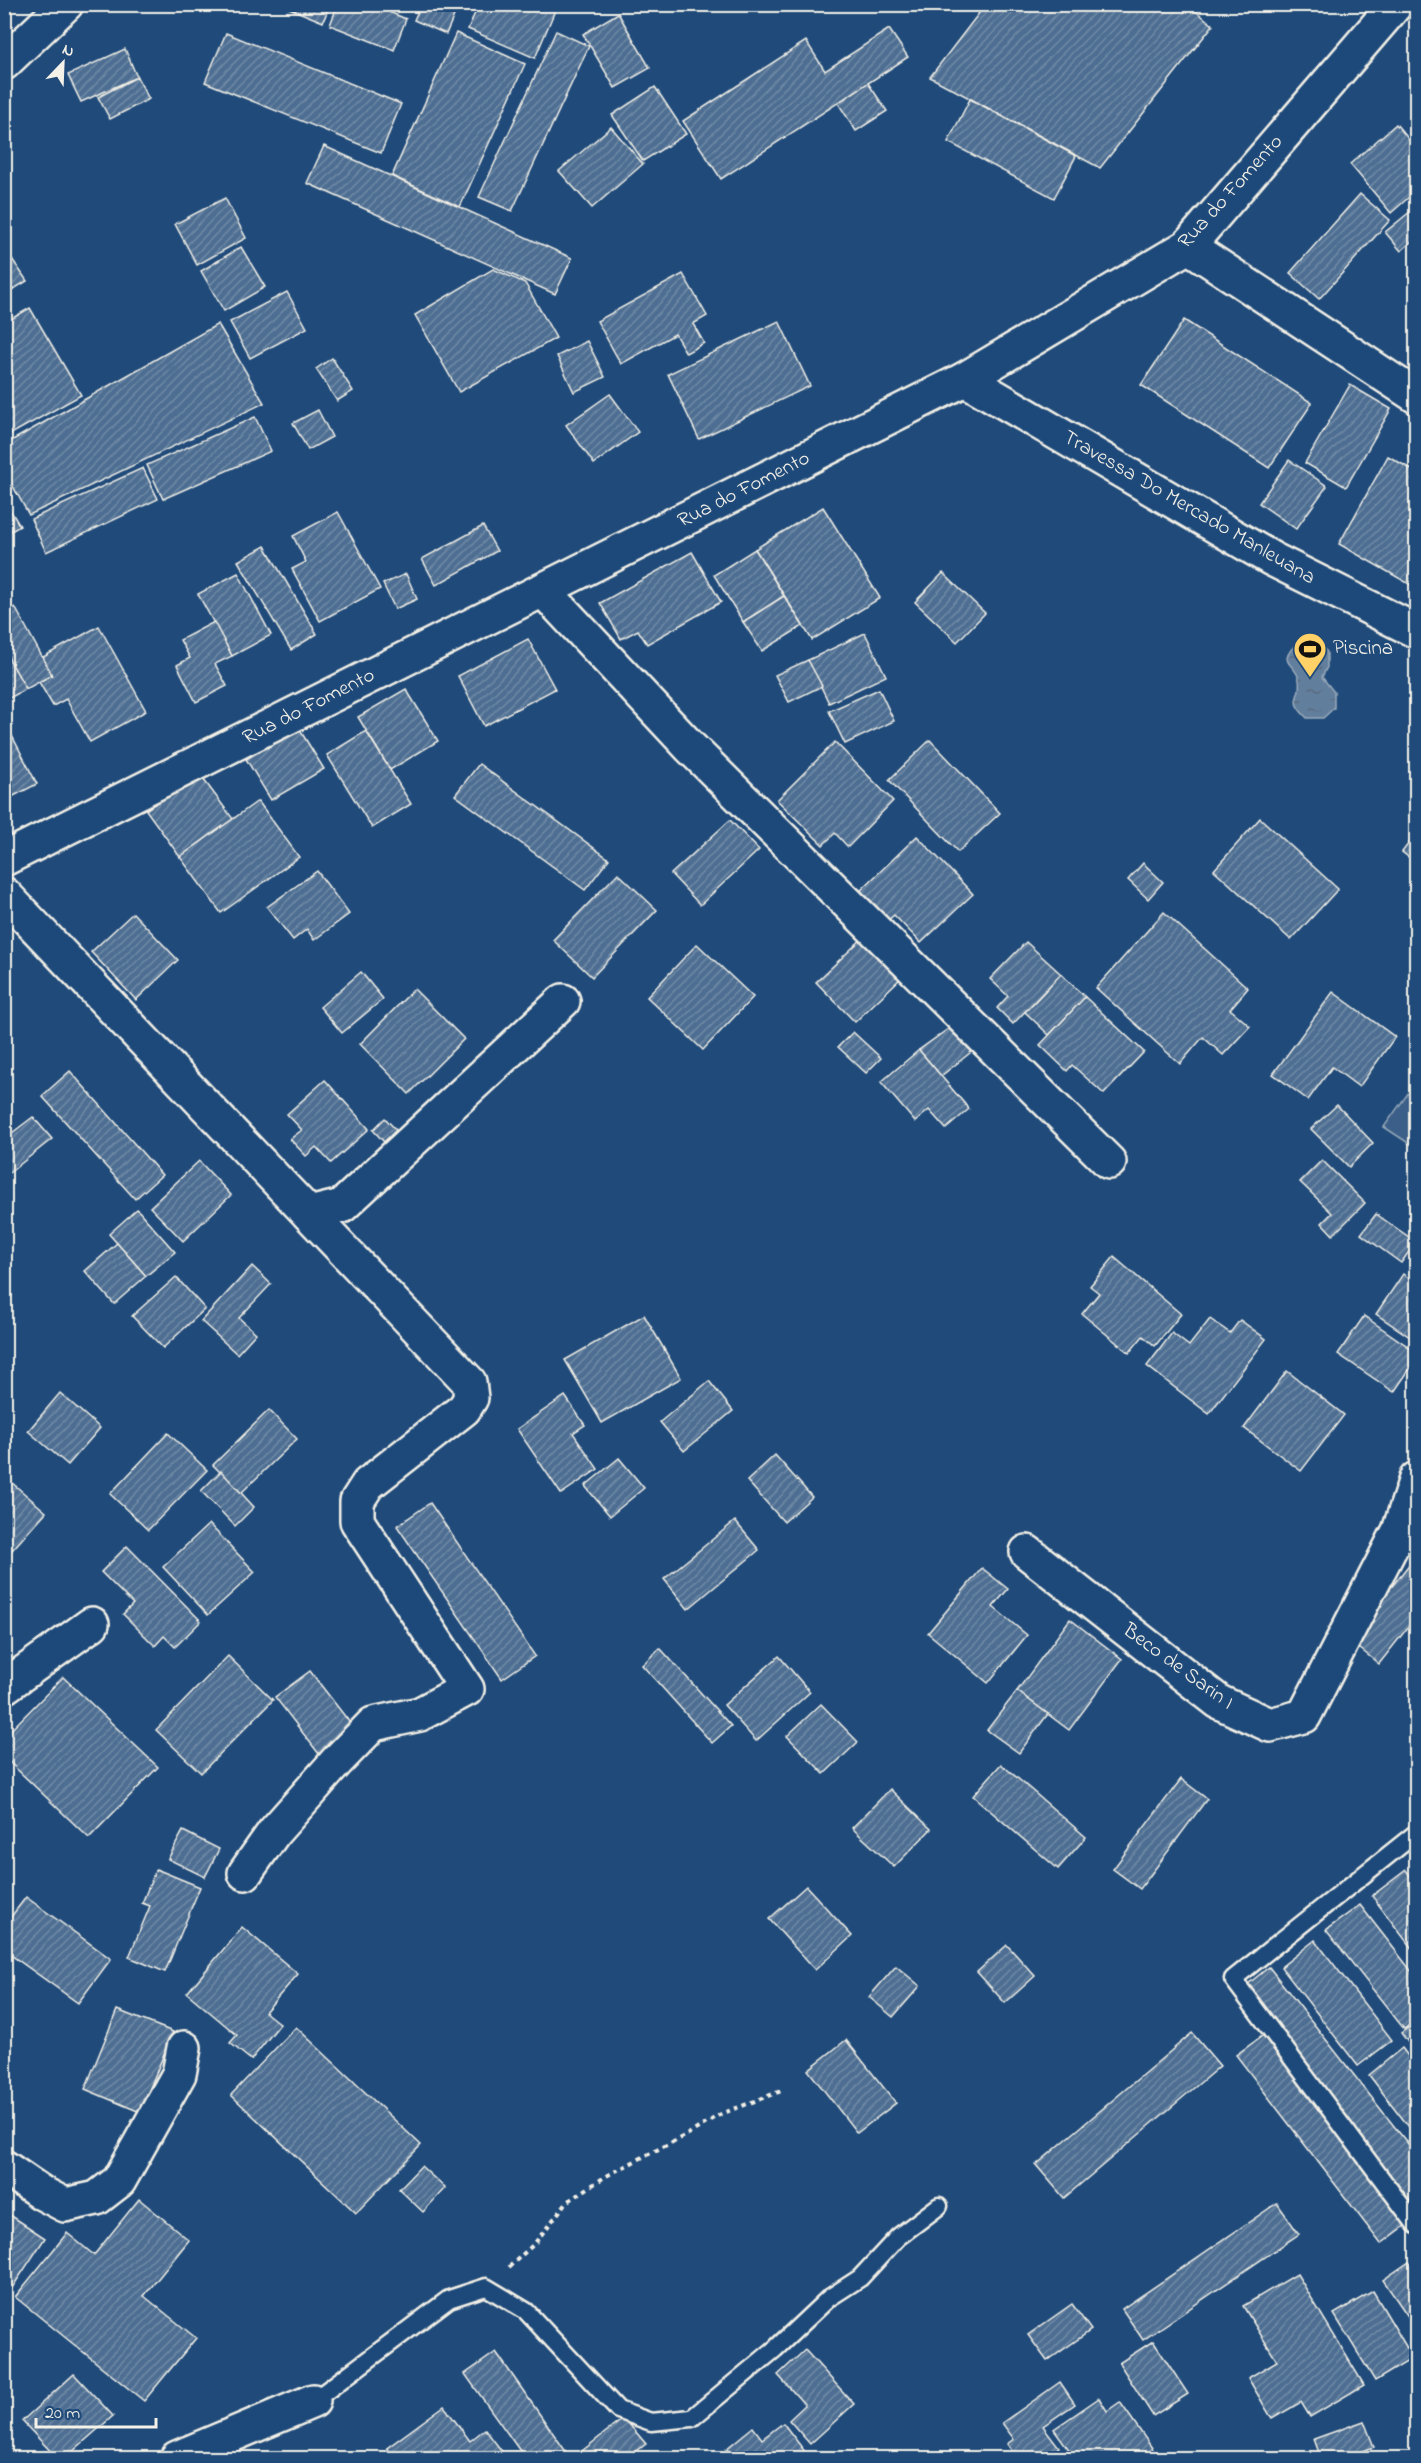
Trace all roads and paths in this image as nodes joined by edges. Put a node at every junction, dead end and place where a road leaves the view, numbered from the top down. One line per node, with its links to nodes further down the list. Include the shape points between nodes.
1 (66, 4): 3 (street)
2 (1396, 4): 4 (street, Rua do Fomento)
3 (4, 63)
4 (1188, 246): 5 (street, Rua do Fomento); 6 (street)
5 (965, 379): 7 (street, Rua do Fomento); 8 (street, Travessa Do Mercado Manleuana, via 1272,559)
6 (1416, 396)
7 (543, 590): 9 (street, Rua do Fomento); 12 (street, via 690,747)
8 (1416, 631)
9 (4, 860)
10 (4, 894): 13 (street)
11 (563, 1001): 13 (street, via 342,1206)
12 (1109, 1162)
13 (309, 1214): 19 (street, via 469,1382 471,1398 464,1409 368,1484 357,1501 357,1521 467,1689 420,1714 373,1724 274,1832)
14 (1416, 1479): 15 (street, Beco de Sarin I, via 1399,1531 1304,1716 1270,1725 1219,1702)
15 (1026, 1552)
16 (92, 1624): 17 (street)
17 (4, 1687)
18 (1416, 1833): 24 (lane, via 1233,1979)
19 (244, 1873)
20 (184, 2048): 22 (street, via 178,2074 164,2104 119,2181 97,2198 65,2205)
21 (781, 2091): 25 (path, via 721,2114 606,2176 567,2202 534,2244)
22 (4, 2167)
23 (939, 2206): 25 (lane, via 898,2237 860,2278 829,2298 692,2418 651,2422 618,2410 526,2312)
24 (1416, 2225)
25 (486, 2288): 26 (lane, via 449,2299)
26 (313, 2401): 27 (street)
27 (177, 2458)

